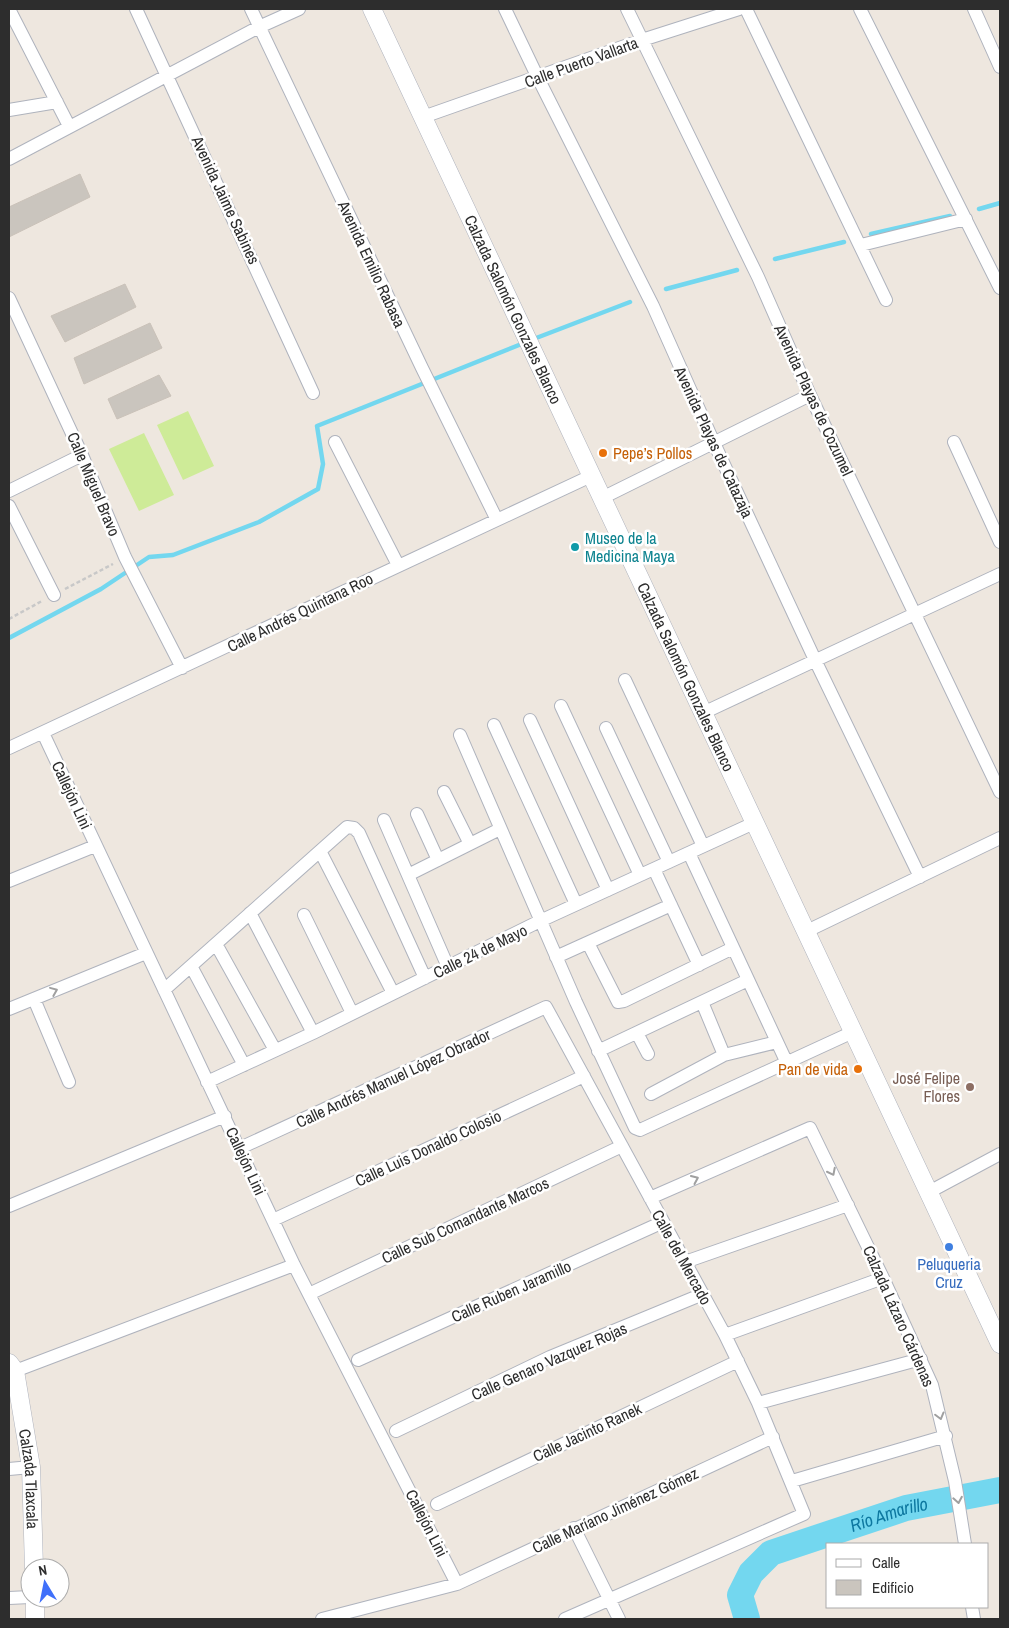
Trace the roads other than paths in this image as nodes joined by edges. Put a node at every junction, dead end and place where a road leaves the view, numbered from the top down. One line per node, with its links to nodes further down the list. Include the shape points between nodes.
1 (9, 9): 17 (street)
2 (136, 9): 15 (street, Avenida Jaime Sabines)
3 (251, 9): 12 (street, Avenida Emilio Rabasa)
4 (298, 9): 12 (street)
5 (372, 9): 19 (street, Calzada Salomón Gonzales Blanco)
6 (505, 9): 16 (street, Avenida Playas de Catazaja)
7 (627, 9): 13 (street, Avenida Playas de Cozumel)
8 (739, 9): 13 (street, Calle Puerto Vallarta)
9 (746, 9): 23 (street)
10 (860, 9): 22 (street)
11 (974, 9): 14 (street)
12 (259, 27): 15 (street); 37 (street, Avenida Emilio Rabasa)
13 (642, 40): 16 (street, Calle Puerto Vallarta); 28 (street, Avenida Playas de Cozumel, via 758,278)
14 (1000, 67)
15 (169, 76): 20 (street); 27 (street, Avenida Jaime Sabines)
16 (538, 78): 19 (street, Calle Puerto Vallarta); 31 (street, Avenida Playas de Catazaja, via 653,306)
17 (57, 102): 18 (street); 20 (street)
18 (9, 110)
19 (423, 117): 33 (street, Calzada Salomón Gonzales Blanco)
20 (69, 126): 21 (street)
21 (9, 160)
22 (966, 219): 23 (street); 24 (street)
23 (861, 245): 26 (street)
24 (1000, 288)
25 (9, 298): 32 (street, Calle Miguel Bravo)
26 (886, 300)
27 (313, 393)
28 (810, 395): 31 (street); 42 (street, Avenida Playas de Cozumel)
29 (335, 442): 39 (street)
30 (954, 442): 38 (street)
31 (714, 443): 35 (street); 43 (street, Avenida Playas de Catazaja)
32 (82, 455): 34 (street); 44 (street, Calle Miguel Bravo, via 125,557)
33 (591, 476): 35 (street, Calzada Salomón Gonzales Blanco); 37 (street, Calle Andrés Quintana Roo)
34 (9, 491)
35 (602, 498): 47 (street, Calzada Salomón Gonzales Blanco)
36 (9, 506): 41 (street)
37 (496, 518): 39 (street, Calle Andrés Quintana Roo)
38 (1000, 542)
39 (398, 565): 44 (street, Calle Andrés Quintana Roo)
40 (1000, 574): 42 (street)
41 (54, 595)
42 (915, 615): 43 (street); 55 (street, Avenida Playas de Cozumel)
43 (816, 662): 47 (street); 71 (street, Avenida Playas de Catazaja)
44 (182, 668): 51 (street, Calle Andrés Quintana Roo)
45 (625, 680): 63 (street)
46 (561, 706): 70 (street)
47 (703, 713): 58 (street, Calzada Salomón Gonzales Blanco)
48 (530, 720): 73 (street)
49 (494, 725): 74 (street)
50 (606, 728): 67 (street)
51 (43, 733): 53 (street, Calle Andrés Quintana Roo); 62 (street, Callejón Lini)
52 (460, 735): 59 (street)
53 (9, 748)
54 (444, 792): 61 (street)
55 (1000, 792)
56 (417, 814): 66 (street)
57 (384, 820): 69 (street)
58 (754, 823): 63 (street, Calle 24 de Mayo); 79 (street, Calzada Salomón Gonzales Blanco)
59 (500, 829): 61 (street); 78 (street)
60 (1000, 838): 71 (street)
61 (470, 844): 66 (street)
62 (96, 846): 72 (street); 83 (street, Callejón Lini)
63 (703, 846): 65 (street, Calle 24 de Mayo)
64 (320, 851): 76 (street); 88 (street, via 347,827 359,833); 91 (street)
65 (689, 853): 67 (street, Calle 24 de Mayo); 82 (street)
66 (438, 860): 69 (street)
67 (668, 862): 68 (street, Calle 24 de Mayo)
68 (654, 868): 70 (street, Calle 24 de Mayo); 75 (street)
69 (408, 875): 87 (street)
70 (640, 875): 73 (street, Calle 24 de Mayo)
71 (920, 877): 79 (street)
72 (9, 881)
73 (608, 890): 74 (street, Calle 24 de Mayo)
74 (576, 904): 78 (street, Calle 24 de Mayo)
75 (671, 905): 80 (street); 85 (street)
76 (250, 913): 81 (street); 98 (street)
77 (304, 915): 96 (street)
78 (540, 921): 84 (street); 87 (street, Calle 24 de Mayo)
79 (807, 931): 97 (street, Calzada Salomón Gonzales Blanco)
80 (588, 943): 84 (street); 85 (street, via 618,1002)
81 (216, 944): 86 (street); 101 (street)
82 (733, 948): 85 (street); 89 (street)
83 (146, 953): 90 (street, Callejón Lini); 92 (street, one-way to 83)
84 (556, 958): 102 (street)
85 (699, 965)
86 (191, 966): 90 (street); 106 (street)
87 (448, 967): 88 (street, Calle 24 de Mayo)
88 (425, 978): 91 (street, Calle 24 de Mayo)
89 (748, 980): 93 (street); 100 (street)
90 (164, 990): 109 (street, Callejón Lini)
91 (393, 993): 96 (street, Calle 24 de Mayo)
92 (34, 999): 95 (street); 108 (street)
93 (702, 1002): 99 (street); 104 (street)
94 (546, 1007): 107 (street, Calle del Mercado); 113 (street, Calle Andrés Manuel López Obrador)
95 (9, 1009)
96 (352, 1013): 98 (street, Calle 24 de Mayo)
97 (853, 1032): 105 (street); 115 (street, Calzada Salomón Gonzales Blanco)
98 (313, 1033): 101 (street, Calle 24 de Mayo)
99 (637, 1033): 102 (street); 103 (street)
100 (777, 1042): 104 (street); 105 (street)
101 (275, 1050): 106 (street, Calle 24 de Mayo)
102 (598, 1051): 105 (street, via 635,1128 640,1130)
103 (648, 1054)
104 (724, 1055): 110 (street)
105 (786, 1061)
106 (244, 1065): 109 (street, Calle 24 de Mayo)
107 (584, 1076): 112 (street, Calle del Mercado); 119 (street, Calle Luis Donaldo Colosio)
108 (69, 1082)
109 (207, 1082): 111 (street, Callejón Lini)
110 (651, 1094)
111 (225, 1116): 113 (street, Callejón Lini); 118 (street)
112 (622, 1146): 116 (street, Calle del Mercado); 124 (street, Calle Sub Comandante Marcos)
113 (240, 1148): 119 (street, Callejón Lini)
114 (1000, 1154): 115 (street)
115 (929, 1192): 127 (street, Calzada Salomón Gonzales Blanco)
116 (650, 1198): 117 (street, Calzada Lázaro Cárdenas, one-way to 117, via 810,1128); 120 (street, Calle del Mercado)
117 (848, 1205): 121 (street); 123 (street, Calzada Lázaro Cárdenas)
118 (9, 1206)
119 (273, 1220): 122 (street, Callejón Lini)
120 (663, 1222): 121 (street, Calle del Mercado); 129 (street, Calle Ruben Jaramillo)
121 (685, 1262): 125 (street, Calle del Mercado)
122 (294, 1265): 124 (street, Callejón Lini); 131 (street)
123 (883, 1278): 126 (street); 128 (street, Calzada Lázaro Cárdenas)
124 (309, 1294): 143 (street, Callejón Lini)
125 (703, 1294): 126 (street, Calle del Mercado); 133 (street, Calle Genaro Vazquez Rojas, via 550,1358)
126 (725, 1335): 130 (street, Calle del Mercado)
127 (1000, 1344)
128 (921, 1359): 132 (street); 135 (street, Calzada Lázaro Cárdenas, one-way to 135)
129 (358, 1360)
130 (738, 1362): 132 (street, Calle del Mercado); 139 (street, Calle Jacinto Ranek)
131 (12, 1367): 136 (street, Calzada Tlaxcala)
132 (758, 1403): 134 (street, Calle del Mercado)
133 (396, 1432)
134 (772, 1436): 138 (street, Calle del Mercado); 140 (street, Calle Maríano Jiménez Gómez)
135 (946, 1436): 138 (street); 141 (street, Calzada Lázaro Cárdenas, one-way to 141)
136 (31, 1468): 137 (street); 142 (street, Calzada Tlaxcala)
137 (9, 1469)
138 (792, 1480): 144 (street, Calle del Mercado, via 804,1514)
139 (437, 1504)
140 (574, 1528): 143 (street, Calle Maríano Jiménez Gómez); 144 (street)
141 (965, 1543)
142 (34, 1558)
143 (457, 1584): 145 (street, Calle Maríano Jiménez Gómez)
144 (609, 1600): 147 (street); 148 (street)
145 (353, 1616): 146 (street, Calle Maríano Jiménez Gómez)
146 (322, 1619)
147 (565, 1619)
148 (618, 1619)

